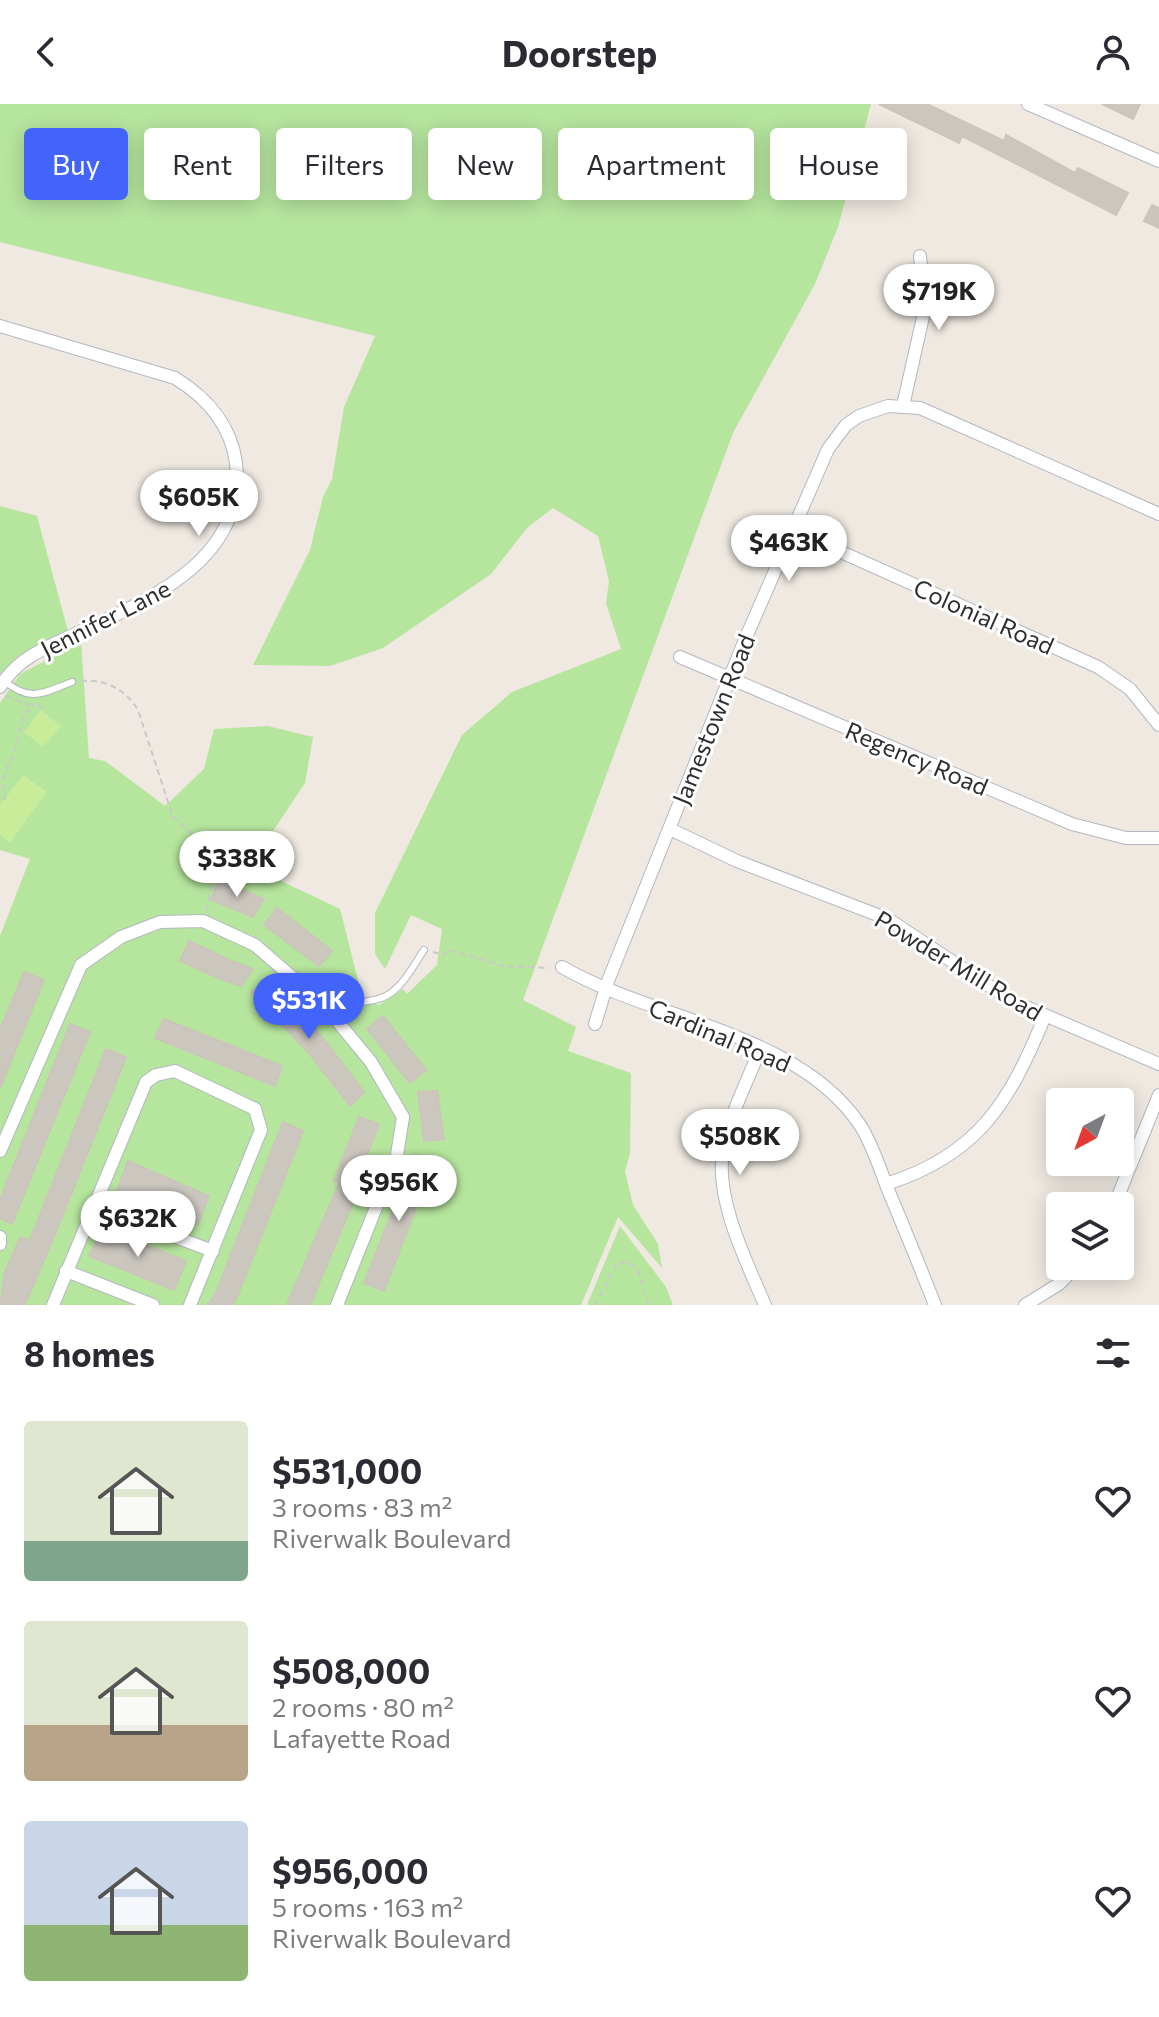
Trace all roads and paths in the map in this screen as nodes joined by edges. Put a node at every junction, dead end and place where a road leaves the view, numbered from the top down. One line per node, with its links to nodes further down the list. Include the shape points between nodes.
1 (1028, 104): 2 (street)
2 (1159, 161)
3 (920, 256): 5 (street, via 925,308)
4 (0, 326): 11 (street, Jennifer Lane, via 175,378 218,416 237,470 230,516 216,546 200,564 165,588 41,649)
5 (903, 406): 6 (street, Jamestown Road, via 935,413); 7 (street, Jamestown Road, via 873,410 846,425 821,462)
6 (1159, 514)
7 (792, 530): 9 (street, Jamestown Road); 14 (street, Colonial Road, via 1098,667 1130,689)
8 (680, 657): 9 (street, Regency Road)
9 (730, 679): 16 (street, Jamestown Road); 17 (street, Regency Road, via 1072,824 1126,838)
10 (72, 682): 11 (lane, via 35,696); 18 (path, via 98,680 131,698 173,817 219,857)
11 (1, 687): 12 (path, via 20,704)
12 (31, 705): 13 (path, via 39,702); 15 (path, via 2,778)
13 (41, 710)
14 (1159, 725)
15 (5, 800)
16 (670, 829): 21 (street, Jamestown Road); 23 (street, Powder Mill Road, via 737,861 888,919 999,993)
17 (1159, 838)
18 (203, 921): 22 (street, via 255,945); 28 (street, via 160,922 121,937 81,965)
19 (424, 950): 20 (path, via 444,955 449,950 504,966); 22 (lane, via 388,995 351,1001)
20 (562, 967): 21 (street, Cardinal Road)
21 (606, 987): 24 (street, Jamestown Road); 25 (street, Cardinal Road)
22 (331, 1014): 40 (street, via 371,1062 403,1117 397,1155)
23 (1045, 1016): 26 (street, Powder Mill Road); 29 (street, via 1012,1091 983,1126 938,1160)
24 (595, 1024)
25 (760, 1049): 29 (street, Cardinal Road, via 808,1074 842,1104 861,1127); 43 (street, via 731,1121 721,1169 726,1203)
26 (1159, 1064)
27 (1159, 1095): 30 (street)
28 (0, 1151)
29 (886, 1184): 44 (street, Cardinal Road)
30 (1120, 1192)
31 (92, 1206): 34 (street); 34 (street, via 146,1082 175,1071 255,1109 261,1130); 35 (street)
32 (0, 1237): 33 (street)
33 (0, 1244)
34 (213, 1251): 39 (street)
35 (66, 1271): 37 (street); 38 (street)
36 (1063, 1280): 45 (street)
37 (53, 1305)
38 (153, 1305)
39 (190, 1305)
40 (337, 1305)
41 (595, 1305): 42 (path, via 616,1265 628,1262 638,1270)
42 (648, 1305)
43 (765, 1305)
44 (935, 1305)
45 (1025, 1305)

